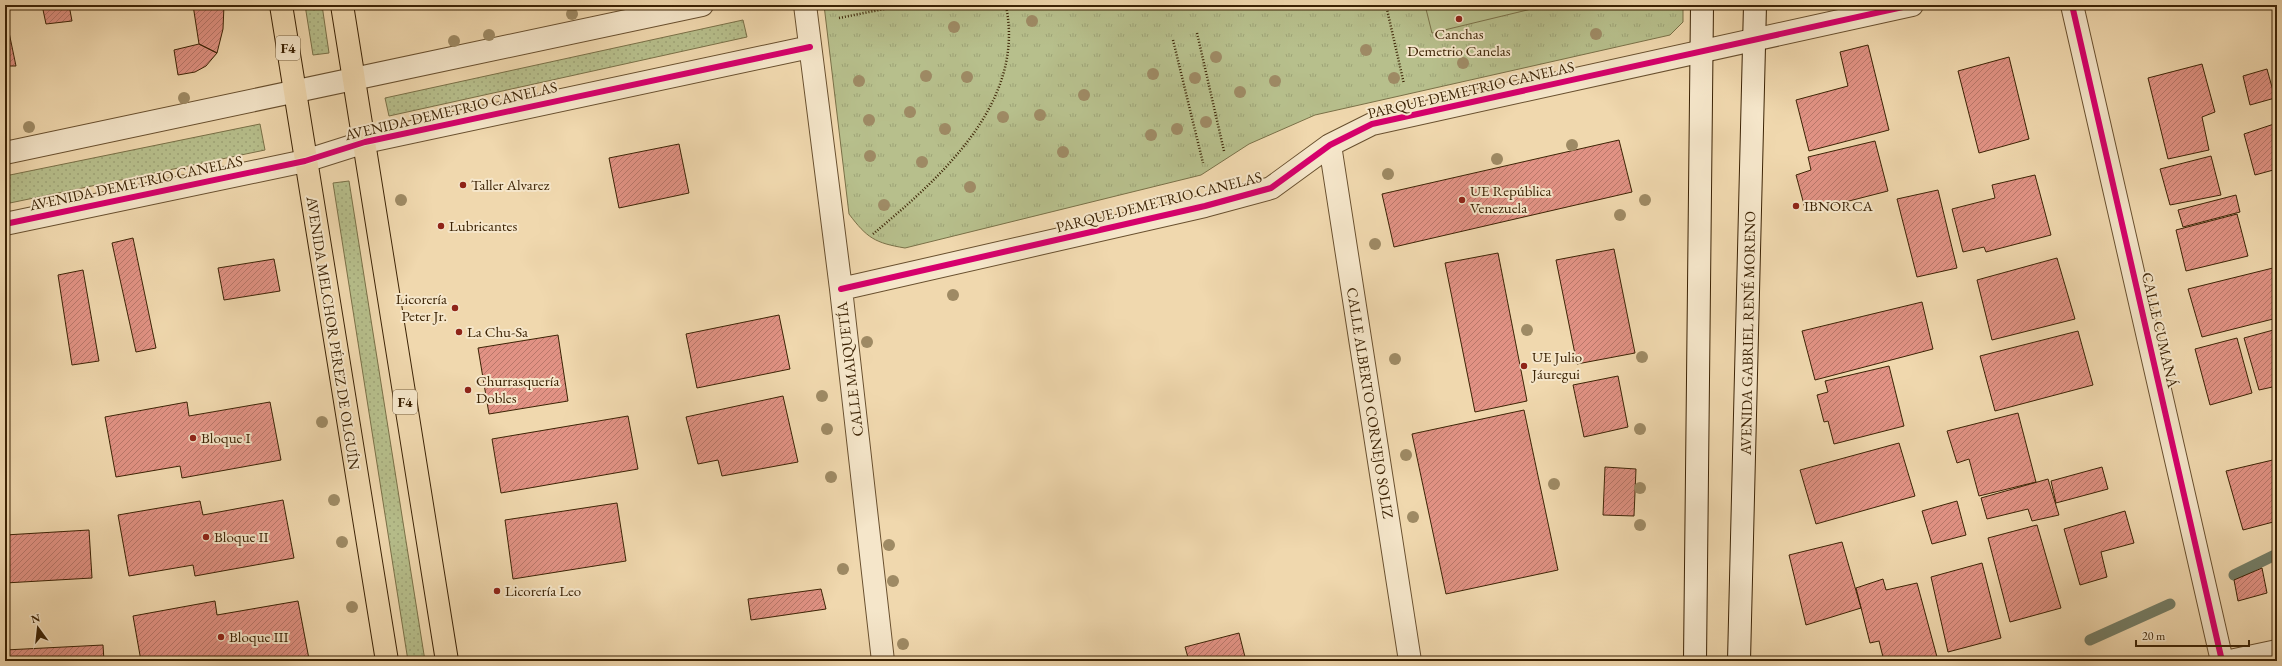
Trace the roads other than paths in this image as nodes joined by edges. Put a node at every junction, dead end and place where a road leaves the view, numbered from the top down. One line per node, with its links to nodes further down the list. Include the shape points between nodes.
1 (281, 5): 13 (highway, AVENIDA MELCHOR PÉREZ DE OLGUÍN / F4)
2 (342, 5): 12 (highway, F4)
3 (702, 5): 12 (street)
4 (805, 5): 10 (street, CALLE MAIQUETÍA)
5 (1702, 5): 11 (street)
6 (1756, 5): 9 (street, AVENIDA GABRIEL RENÉ MORENO)
7 (1912, 5): 9 (street, PARQUE DEMETRIO CANELAS)
8 (2072, 5): 27 (street, CALLE CUMANÁ)
9 (1755, 39): 11 (street, PARQUE DEMETRIO CANELAS); 26 (street, AVENIDA GABRIEL RENÉ MORENO)
10 (810, 47): 14 (street, AVENIDA DEMETRIO CANELAS); 19 (street, CALLE MAIQUETÍA)
11 (1702, 51): 15 (street, PARQUE DEMETRIO CANELAS, via 1372,124); 25 (street)
12 (353, 79): 13 (street); 14 (highway, F4)
13 (295, 92): 16 (street); 17 (highway, AVENIDA MELCHOR PÉREZ DE OLGUÍN / F4)
14 (365, 142): 17 (street, AVENIDA DEMETRIO CANELAS); 22 (highway, F4, via 368,176)
15 (1330, 145): 19 (street, PARQUE DEMETRIO CANELAS, via 1271,188 1205,206); 24 (street, CALLE ALBERTO CORNEJO SOLIZ)
16 (5, 153)
17 (305, 161): 18 (street, AVENIDA DEMETRIO CANELAS); 21 (highway, AVENIDA MELCHOR PÉREZ DE OLGUÍN / F4)
18 (5, 224)
19 (841, 289): 23 (street, CALLE MAIQUETÍA)
20 (2277, 651): 28 (street)
21 (387, 661)
22 (446, 661)
23 (883, 661)
24 (1410, 661)
25 (1695, 661)
26 (1740, 661)
27 (2222, 661)
28 (2230, 661)

